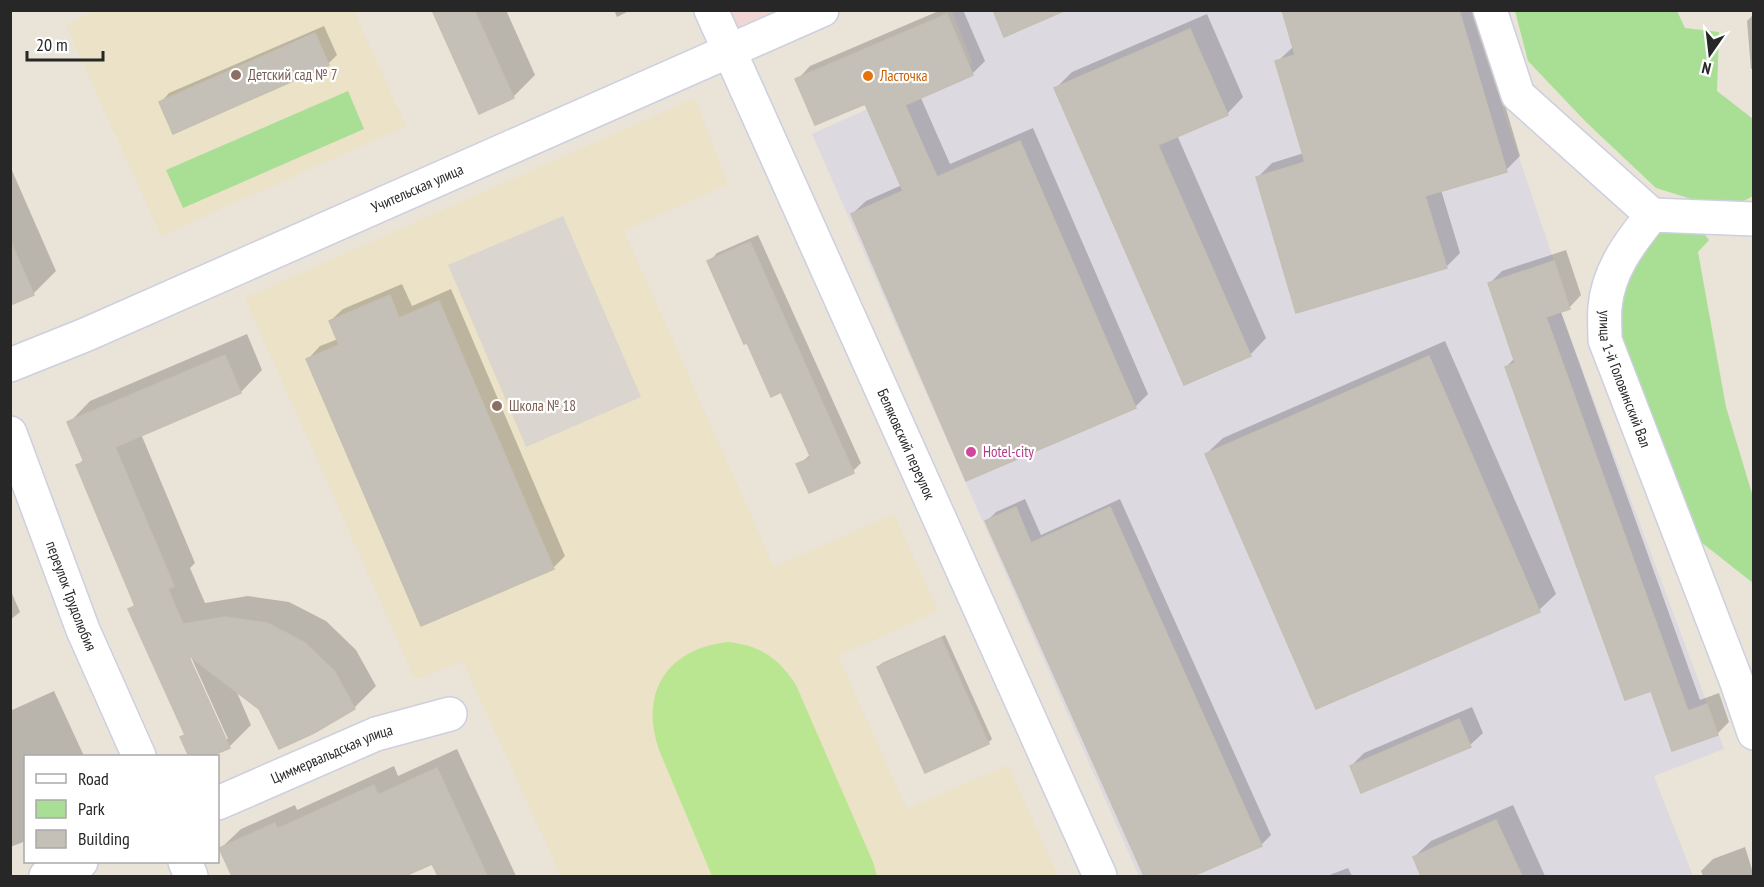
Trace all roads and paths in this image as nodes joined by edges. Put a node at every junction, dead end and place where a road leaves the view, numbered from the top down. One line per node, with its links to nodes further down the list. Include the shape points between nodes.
1 (711, 10): 4 (street, Беляковский переулок)
2 (822, 10): 4 (street, Учительская улица)
3 (1490, 10): 5 (street, via 1518,94)
4 (730, 52): 7 (street, Учительская улица, via 85,335); 16 (street, Беляковский переулок)
5 (1652, 215): 6 (street); 9 (street, улица 1-й Головинский Вал, via 1630,242 1609,285 1605,340)
6 (1754, 219)
7 (10, 364)
8 (10, 433): 12 (street, переулок Трудолюбия, via 83,630)
9 (1745, 677): 11 (street, улица 1-й Головинский Вал)
10 (450, 714): 13 (street, Циммервальдская улица, via 375,734)
11 (1754, 733)
12 (139, 755)
13 (219, 802)
14 (76, 863): 15 (street)
15 (46, 876)
16 (1100, 876)

